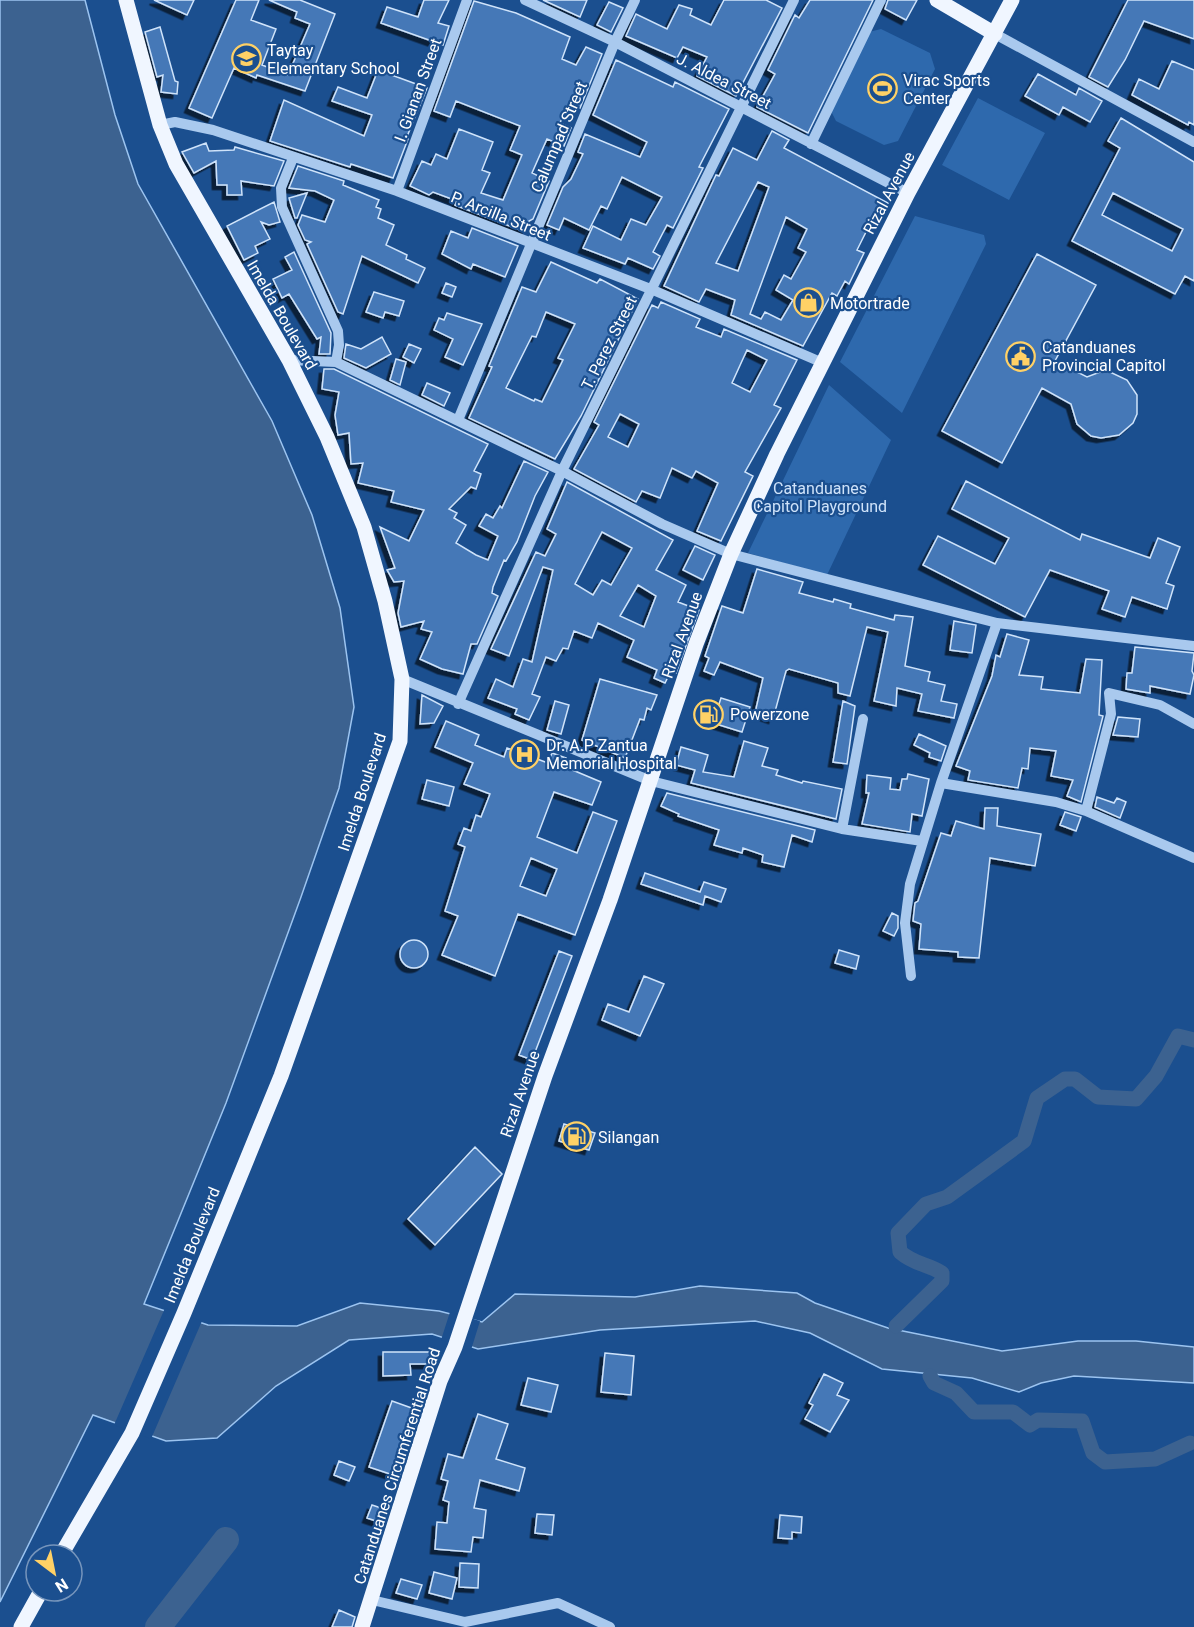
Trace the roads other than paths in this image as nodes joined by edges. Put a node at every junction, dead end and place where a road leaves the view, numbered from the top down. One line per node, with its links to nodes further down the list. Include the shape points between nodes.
1 (126, 0): 12 (main road, Imelda Boulevard)
2 (467, 0): 16 (street, I. Gianan Street)
3 (525, 0): 10 (street, J. Aldea Street)
4 (635, 0): 10 (street, Calumpad Street)
5 (794, 0): 11 (street, T. Perez Street)
6 (881, 0): 14 (street)
7 (937, 0): 9 (main road)
8 (1012, 0): 9 (main road, Rizal Avenue)
9 (995, 34): 13 (street); 17 (main road, Rizal Avenue)
10 (615, 42): 11 (street, J. Aldea Street); 18 (street, Calumpad Street)
11 (741, 106): 14 (street, J. Aldea Street); 19 (street, T. Perez Street)
12 (160, 125): 15 (street, P. Arcilla Street, via 192,124); 20 (main road, Imelda Boulevard, via 186,184)
13 (1194, 142)
14 (811, 144): 17 (street, J. Aldea Street)
15 (292, 158): 16 (street, P. Arcilla Street); 21 (street, via 281,188 282,207 338,331)
16 (397, 191): 18 (street, P. Arcilla Street)
17 (908, 193): 22 (main road, Rizal Avenue)
18 (530, 244): 19 (street, P. Arcilla Street); 23 (street, Calumpad Street)
19 (653, 290): 22 (street, P. Arcilla Street); 24 (street, T. Perez Street)
20 (289, 360): 21 (street); 28 (main road, Imelda Boulevard, via 327,436 364,527)
21 (336, 362): 23 (street)
22 (823, 363): 25 (main road, Rizal Avenue)
23 (458, 420): 24 (street)
24 (562, 471): 25 (street, via 662,524); 29 (street, T. Perez Street)
25 (731, 554): 26 (street); 32 (main road, Rizal Avenue, via 696,644)
26 (997, 623): 27 (street); 33 (street)
27 (1194, 646)
28 (402, 680): 29 (street); 40 (main road, Imelda Boulevard, via 400,741 281,1076 132,1433)
29 (458, 704): 32 (street)
30 (863, 719): 35 (street)
31 (1194, 724): 34 (street, via 1160,705 1109,693 1111,714)
32 (651, 781): 35 (street); 39 (main road, Rizal Avenue, via 544,1076)
33 (941, 783): 34 (street, via 1025,795); 36 (street)
34 (1086, 811): 37 (street)
35 (842, 830): 36 (street)
36 (922, 841): 38 (street, via 904,923)
37 (1194, 858)
38 (911, 976)
39 (465, 1316): 41 (main road, Catanduanes Circumferential Road, via 440,1381)
40 (68, 1543)
41 (372, 1599): 44 (main road, Catanduanes Circumferential Road); 45 (street, via 465,1622 558,1602)
42 (34, 1603): 43 (main road)
43 (21, 1627)
44 (362, 1627)
45 (610, 1627)

